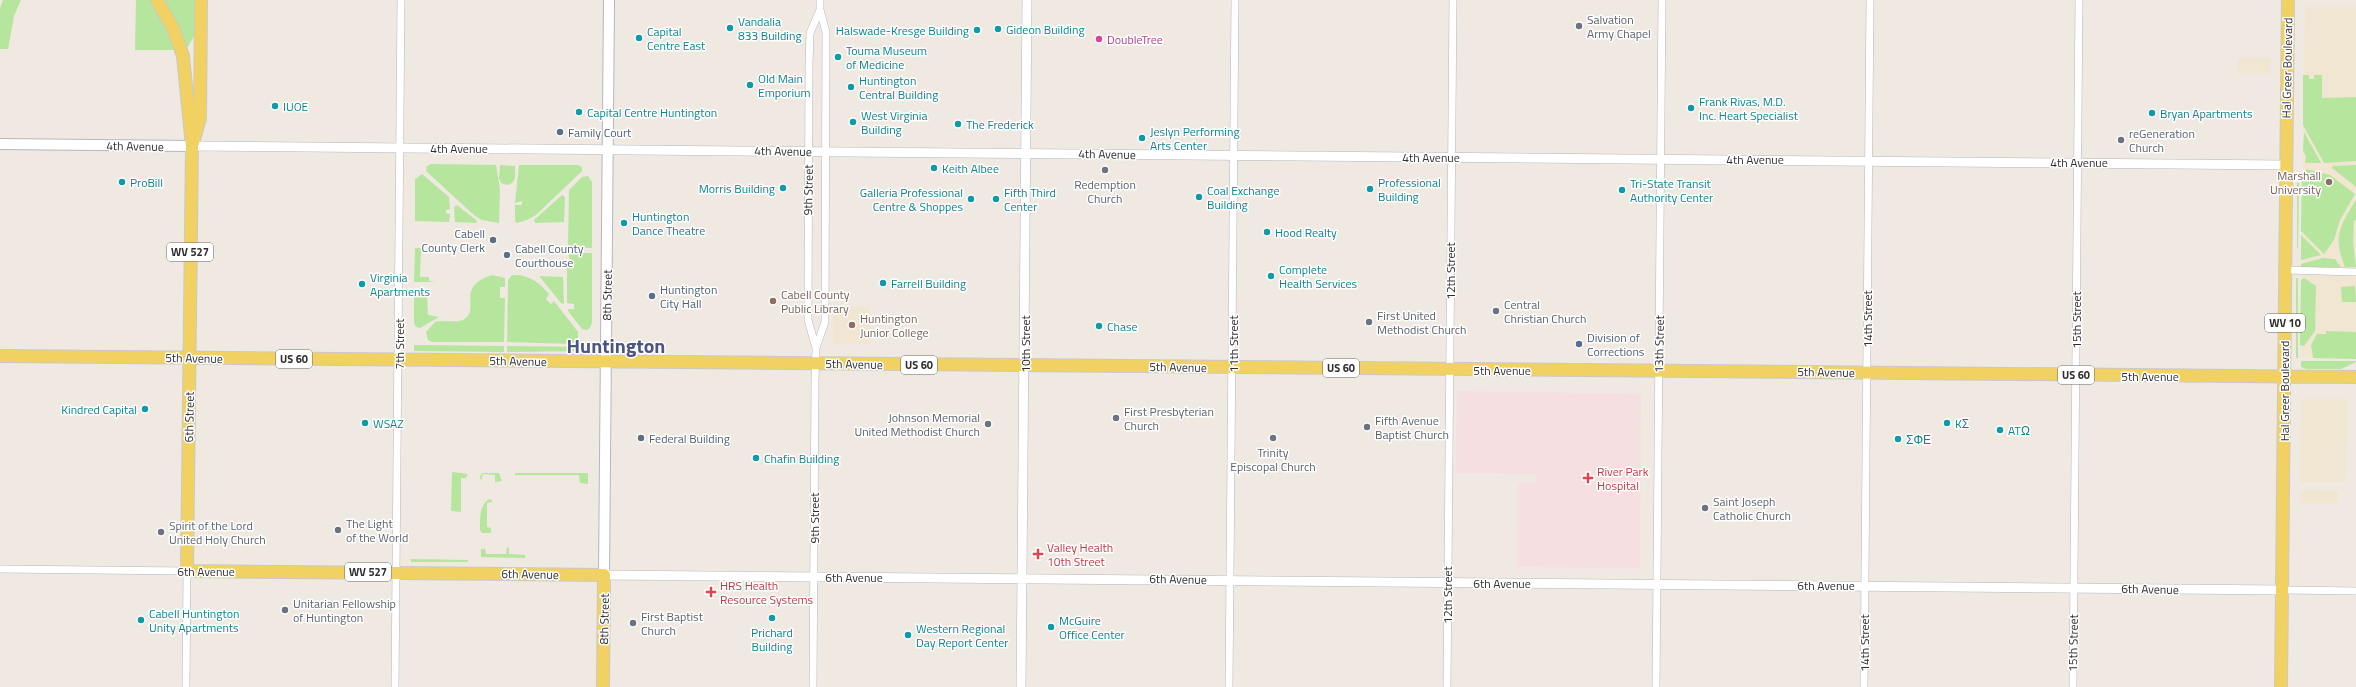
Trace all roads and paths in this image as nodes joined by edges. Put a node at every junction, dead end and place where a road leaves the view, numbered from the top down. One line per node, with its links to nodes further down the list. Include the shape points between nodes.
1 (157, 0): 15 (main road, WV 527, via 173,28 183,56)
2 (201, 0): 15 (main road, via 200,118)
3 (401, 0): 16 (street, 7th Street)
4 (610, 0): 17 (main road, 8th Street)
5 (820, 0): 13 (street, 9th Street)
6 (1027, 0): 20 (street, 10th Street)
7 (1235, 0): 21 (street, 11th Street)
8 (1453, 0): 22 (street, 12th Street)
9 (1662, 0): 23 (street, 13th Street)
10 (1870, 0): 24 (street, 14th Street)
11 (2079, 0): 25 (street, 15th Street)
12 (2288, 0): 26 (main road, Hal Greer Boulevard / WV 10)
13 (820, 10): 18 (street, 9th Street, via 810,32); 19 (street, 9th Street, via 826,32)
14 (0, 144): 15 (main road, 4th Avenue)
15 (192, 146): 16 (street, 4th Avenue); 31 (main road, 6th Street / WV 527)
16 (400, 148): 17 (street, 4th Avenue); 32 (street, 7th Street)
17 (608, 149): 18 (street, 4th Avenue); 33 (main road, 8th Street)
18 (809, 151): 19 (street, 4th Avenue); 29 (street, 9th Street, via 808,320)
19 (825, 151): 20 (street, 4th Avenue); 29 (street, 9th Street, via 825,322)
20 (1026, 153): 21 (street, 4th Avenue); 35 (street, 10th Street)
21 (1234, 155): 22 (street, 4th Avenue); 36 (street, 11th Street)
22 (1451, 157): 23 (street, 4th Avenue); 37 (street, 12th Street)
23 (1660, 158): 24 (street, 4th Avenue); 38 (street, 13th Street)
24 (1869, 160): 25 (street, 4th Avenue); 39 (street, 14th Street)
25 (2077, 162): 26 (street, 4th Avenue); 40 (street, 15th Street)
26 (2286, 165): 27 (main road, Hal Greer Boulevard / WV 10)
27 (2285, 270): 28 (street); 41 (main road, Hal Greer Boulevard / WV 10)
28 (2356, 272)
29 (816, 348): 34 (street, 9th Street)
30 (0, 356): 31 (main road, 5th Avenue / US 60)
31 (189, 357): 32 (main road, 5th Avenue / US 60); 44 (main road, 6th Street / WV 527)
32 (399, 360): 33 (main road, 5th Avenue / US 60); 45 (street, 7th Street)
33 (606, 361): 34 (main road, 5th Avenue / US 60); 46 (main road, 8th Street)
34 (815, 364): 35 (main road, 5th Avenue / US 60); 47 (street, 9th Street)
35 (1025, 366): 36 (main road, 5th Avenue / US 60); 48 (street, 10th Street)
36 (1233, 368): 37 (main road, 5th Avenue / US 60); 49 (street, 11th Street)
37 (1449, 369): 38 (main road, 5th Avenue / US 60); 50 (street, 12th Street)
38 (1659, 371): 39 (main road, 5th Avenue / US 60); 51 (street, 13th Street)
39 (1867, 373): 40 (main road, 5th Avenue / US 60); 52 (street, 14th Street)
40 (2076, 375): 41 (main road, 5th Avenue / US 60); 53 (street, 15th Street)
41 (2285, 376): 42 (main road, 5th Avenue / US 60); 54 (main road, Hal Greer Boulevard / WV 10)
42 (2356, 377)
43 (0, 569): 44 (street, 6th Avenue)
44 (187, 571): 45 (main road, 6th Avenue / WV 527); 56 (street, 6th Street)
45 (396, 572): 46 (main road, 6th Avenue / WV 527); 57 (street, 7th Street)
46 (604, 575): 47 (street, 6th Avenue); 58 (main road, 8th Street)
47 (813, 576): 48 (street, 6th Avenue); 59 (street, 9th Street)
48 (1022, 578): 49 (street, 6th Avenue); 60 (street, 10th Street)
49 (1230, 580): 50 (street, 6th Avenue); 61 (street, 11th Street)
50 (1448, 582): 51 (street, 6th Avenue); 62 (street, 12th Street)
51 (1656, 584): 52 (street, 6th Avenue); 63 (street, 13th Street)
52 (1865, 586): 53 (street, 6th Avenue); 64 (street, 14th Street)
53 (2074, 588): 54 (street, 6th Avenue); 65 (street, 15th Street)
54 (2283, 590): 55 (street, 6th Avenue); 66 (main road, Hal Greer Boulevard / WV 10)
55 (2356, 591)
56 (186, 687)
57 (395, 687)
58 (603, 687)
59 (813, 687)
60 (1021, 687)
61 (1229, 687)
62 (1447, 687)
63 (1656, 687)
64 (1864, 687)
65 (2073, 687)
66 (2281, 687)

